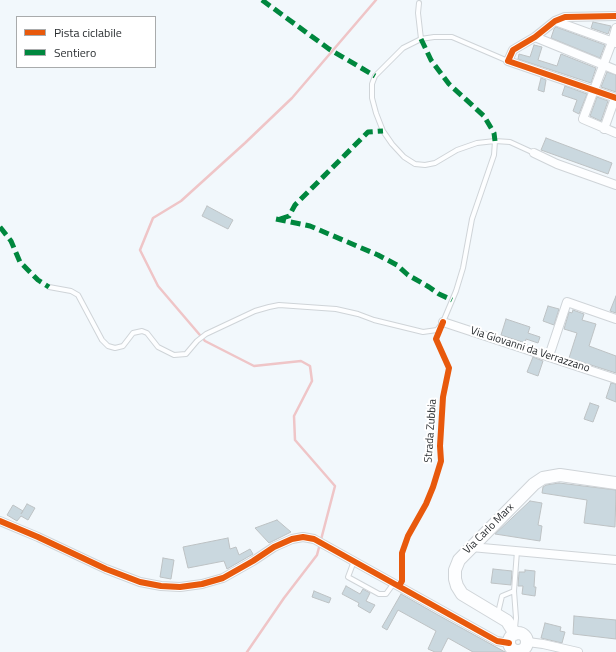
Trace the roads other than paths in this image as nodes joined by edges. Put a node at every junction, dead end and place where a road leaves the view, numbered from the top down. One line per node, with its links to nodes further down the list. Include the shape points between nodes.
1 (419, 4): 6 (lane)
2 (616, 16): 3 (street, via 565,17)
3 (555, 21): 5 (street); 7 (street)
4 (616, 28): 7 (street)
5 (535, 37): 8 (street, via 513,50); 9 (street)
6 (421, 40): 8 (lane, via 452,37); 15 (lane, via 403,48 375,76 372,98 383,132 404,157 415,164 425,165 477,143)
7 (614, 42): 9 (street)
8 (508, 61): 11 (street)
9 (603, 66): 10 (street); 11 (street)
10 (616, 70)
11 (594, 90): 12 (street); 13 (street, via 583,119)
12 (615, 98): 13 (street)
13 (604, 129): 14 (street)
14 (616, 133)
15 (494, 141): 16 (lane, via 510,142); 20 (lane, via 494,155 472,220 463,268)
16 (534, 153): 17 (street)
17 (616, 185)
18 (49, 287): 20 (lane, via 78,295 102,340 111,347 122,346 139,330 147,333 158,347 174,355 186,354 206,334 255,311 279,305 336,309 423,332 437,330)
19 (616, 319): 21 (street, via 567,302)
20 (443, 322): 21 (street, Via Giovanni da Verrazzano)
21 (549, 356): 22 (street, Via Giovanni da Verrazzano)
22 (616, 379)
23 (616, 483): 25 (main road, Via Carlo Marx, via 560,475 543,478)
24 (0, 521): 28 (street, via 106,569 140,582 161,586 180,587 223,578 274,547 303,537 314,539)
25 (470, 547): 26 (street); 31 (main road, Via Carlo Marx, via 459,560 455,570 457,586 462,594)
26 (517, 551): 27 (street); 30 (lane)
27 (616, 560)
28 (355, 561): 29 (street); 29 (lane, via 348,577 379,594 386,594)
29 (394, 583): 33 (street, via 497,641)
30 (514, 591): 31 (lane, via 502,596); 33 (lane)
31 (498, 615): 33 (main road, Via Carlo Marx, via 507,620)
32 (528, 642): 33 (main road, via 524,650); 34 (street)
33 (514, 645)
34 (578, 652)

